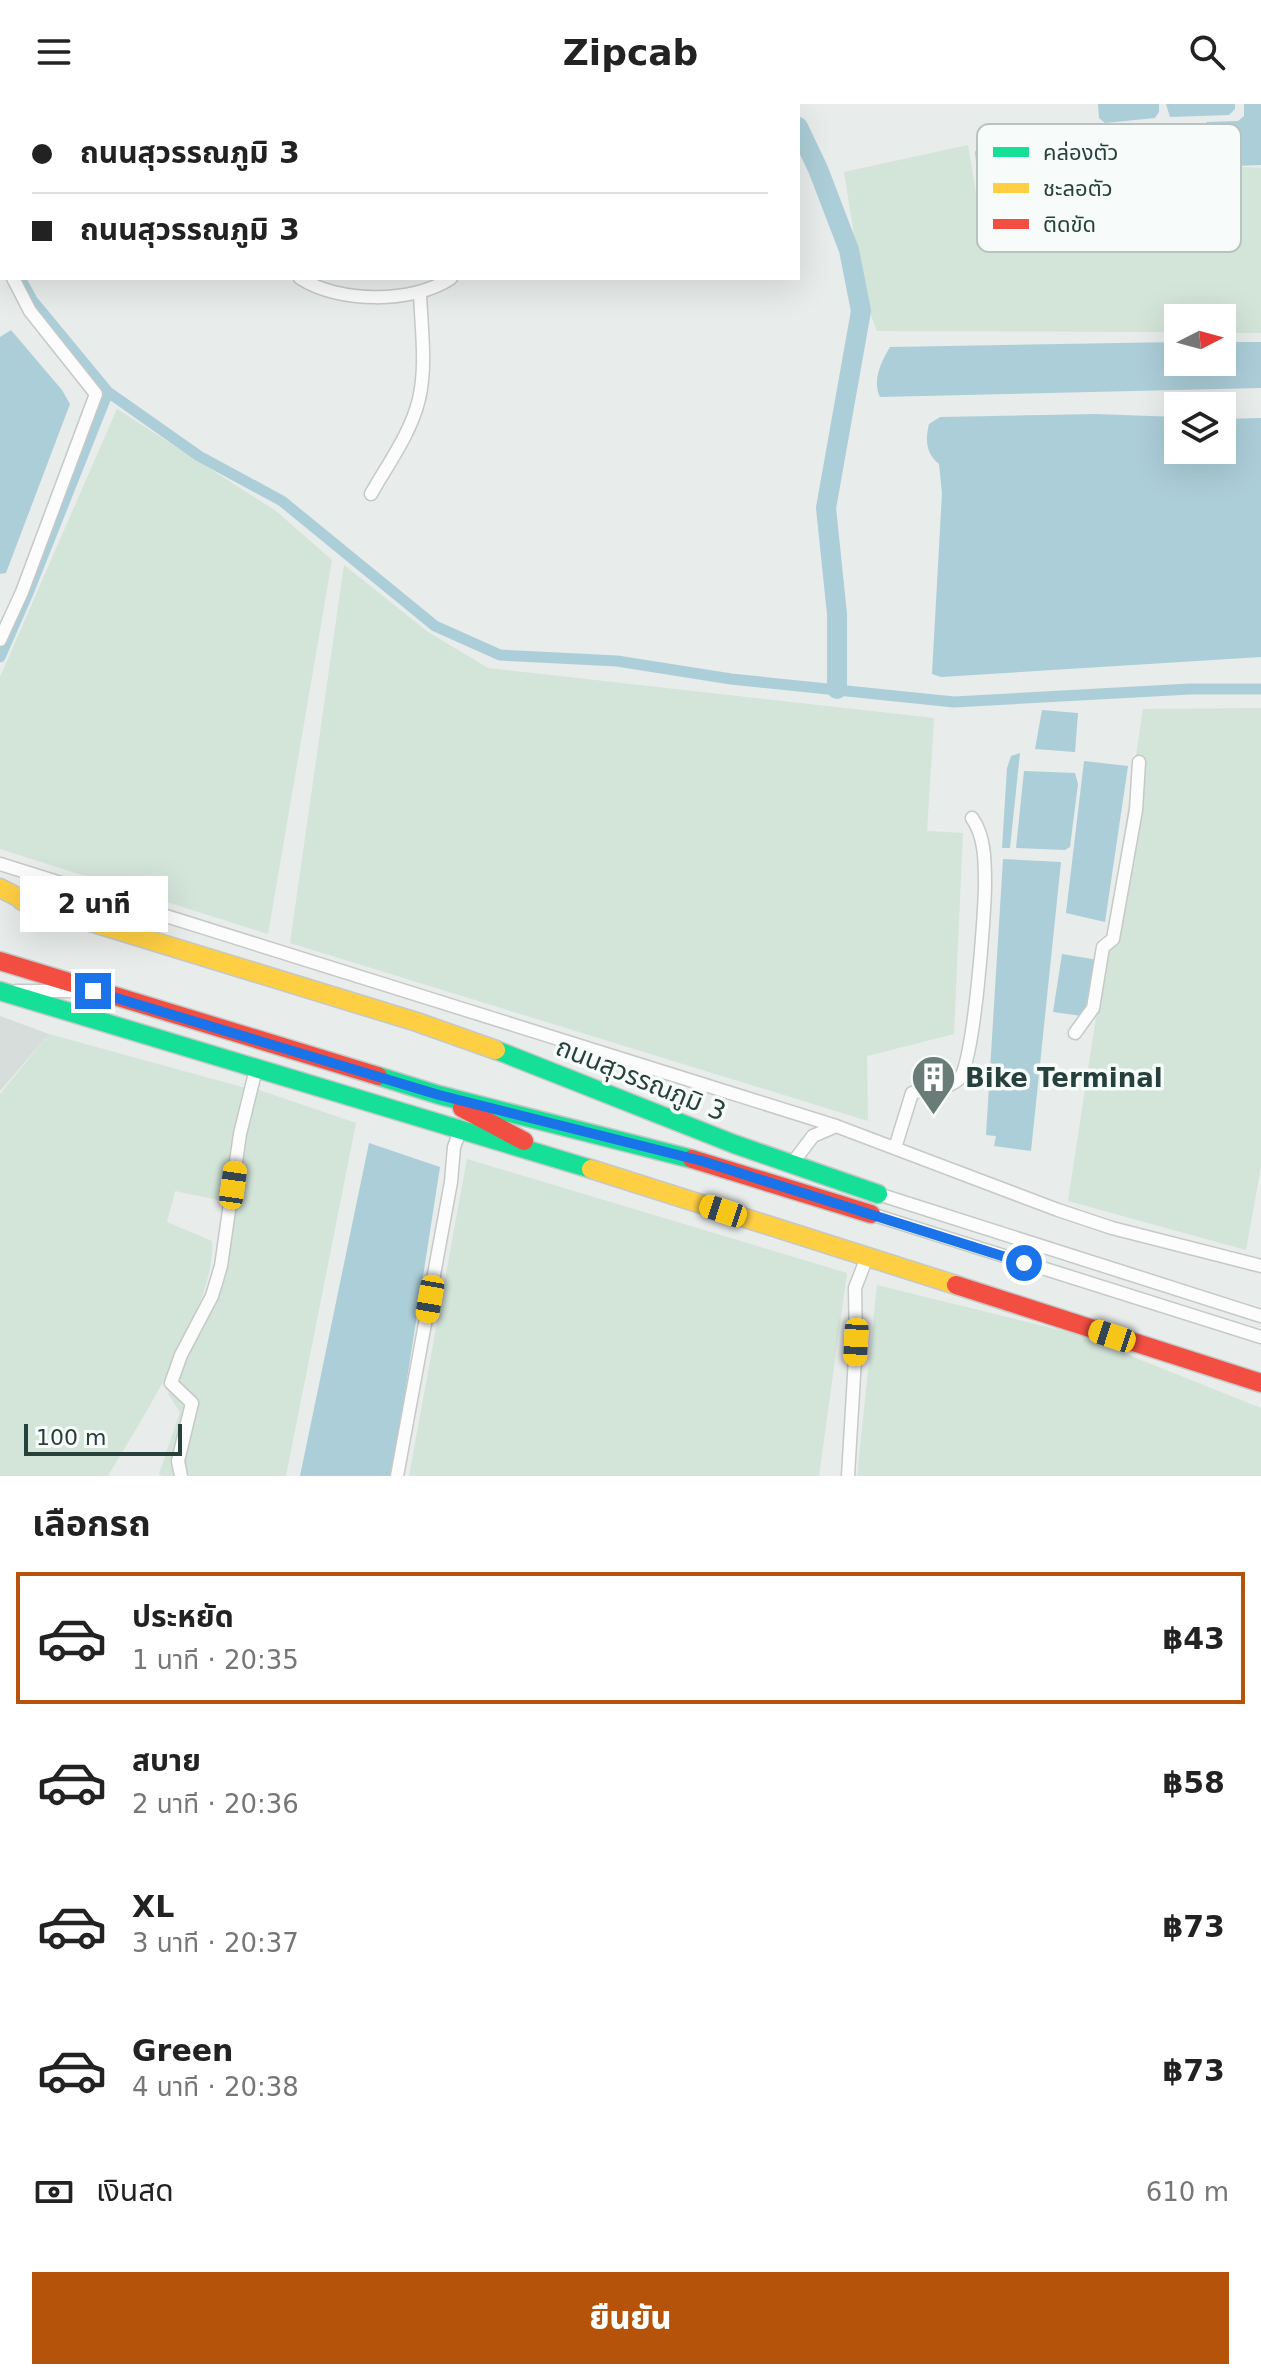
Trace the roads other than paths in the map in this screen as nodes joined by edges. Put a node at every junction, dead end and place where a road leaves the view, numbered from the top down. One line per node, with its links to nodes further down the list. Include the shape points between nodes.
1 (14, 280): 6 (street, via 30,311 96,394)
2 (303, 280): 4 (street, via 352,297)
3 (448, 280): 4 (street)
4 (420, 292): 5 (street, via 418,402)
5 (371, 494)
6 (0, 640)
7 (1139, 762): 16 (street, via 1136,810 1113,939 1103,947 1093,1008)
8 (972, 818): 21 (street, via 982,843 985,885 966,1067 950,1085 912,1093)
9 (0, 864): 19 (street)
10 (0, 888): 12 (main road)
11 (0, 894): 12 (main road, ถนนสุวรรณภูมิ 3)
12 (33, 905): 23 (main road, ถนนสุวรรณภูมิ 3, via 430,1026)
13 (0, 961): 15 (main road, ถนนสุวรรณภูมิ 3)
14 (1, 991): 15 (street); 17 (main road)
15 (93, 991): 18 (main road, ถนนสุวรรณภูมิ 3)
16 (1075, 1033)
17 (256, 1069): 20 (main road); 31 (street, via 240,1134 221,1266 171,1383 192,1403 178,1461)
18 (439, 1095): 22 (main road); 25 (main road, ถนนสุวรรณภูมิ 3, via 702,1161)
19 (836, 1126): 21 (street); 23 (street, via 813,1136)
20 (460, 1131): 22 (main road); 32 (street)
21 (895, 1148): 27 (street, via 1081,1218)
22 (551, 1156): 26 (main road)
23 (791, 1165): 24 (main road, ถนนสุวรรณภูมิ 3)
24 (878, 1194): 28 (street, ถนนสุวรรณภูมิ 3)
25 (871, 1214): 29 (street, ถนนสุวรรณภูมิ 3)
26 (867, 1257): 30 (main road); 33 (street, via 855,1288)
27 (1261, 1266)
28 (1261, 1316)
29 (1261, 1337)
30 (1261, 1383)
31 (181, 1476)
32 (397, 1476)
33 (848, 1476)

